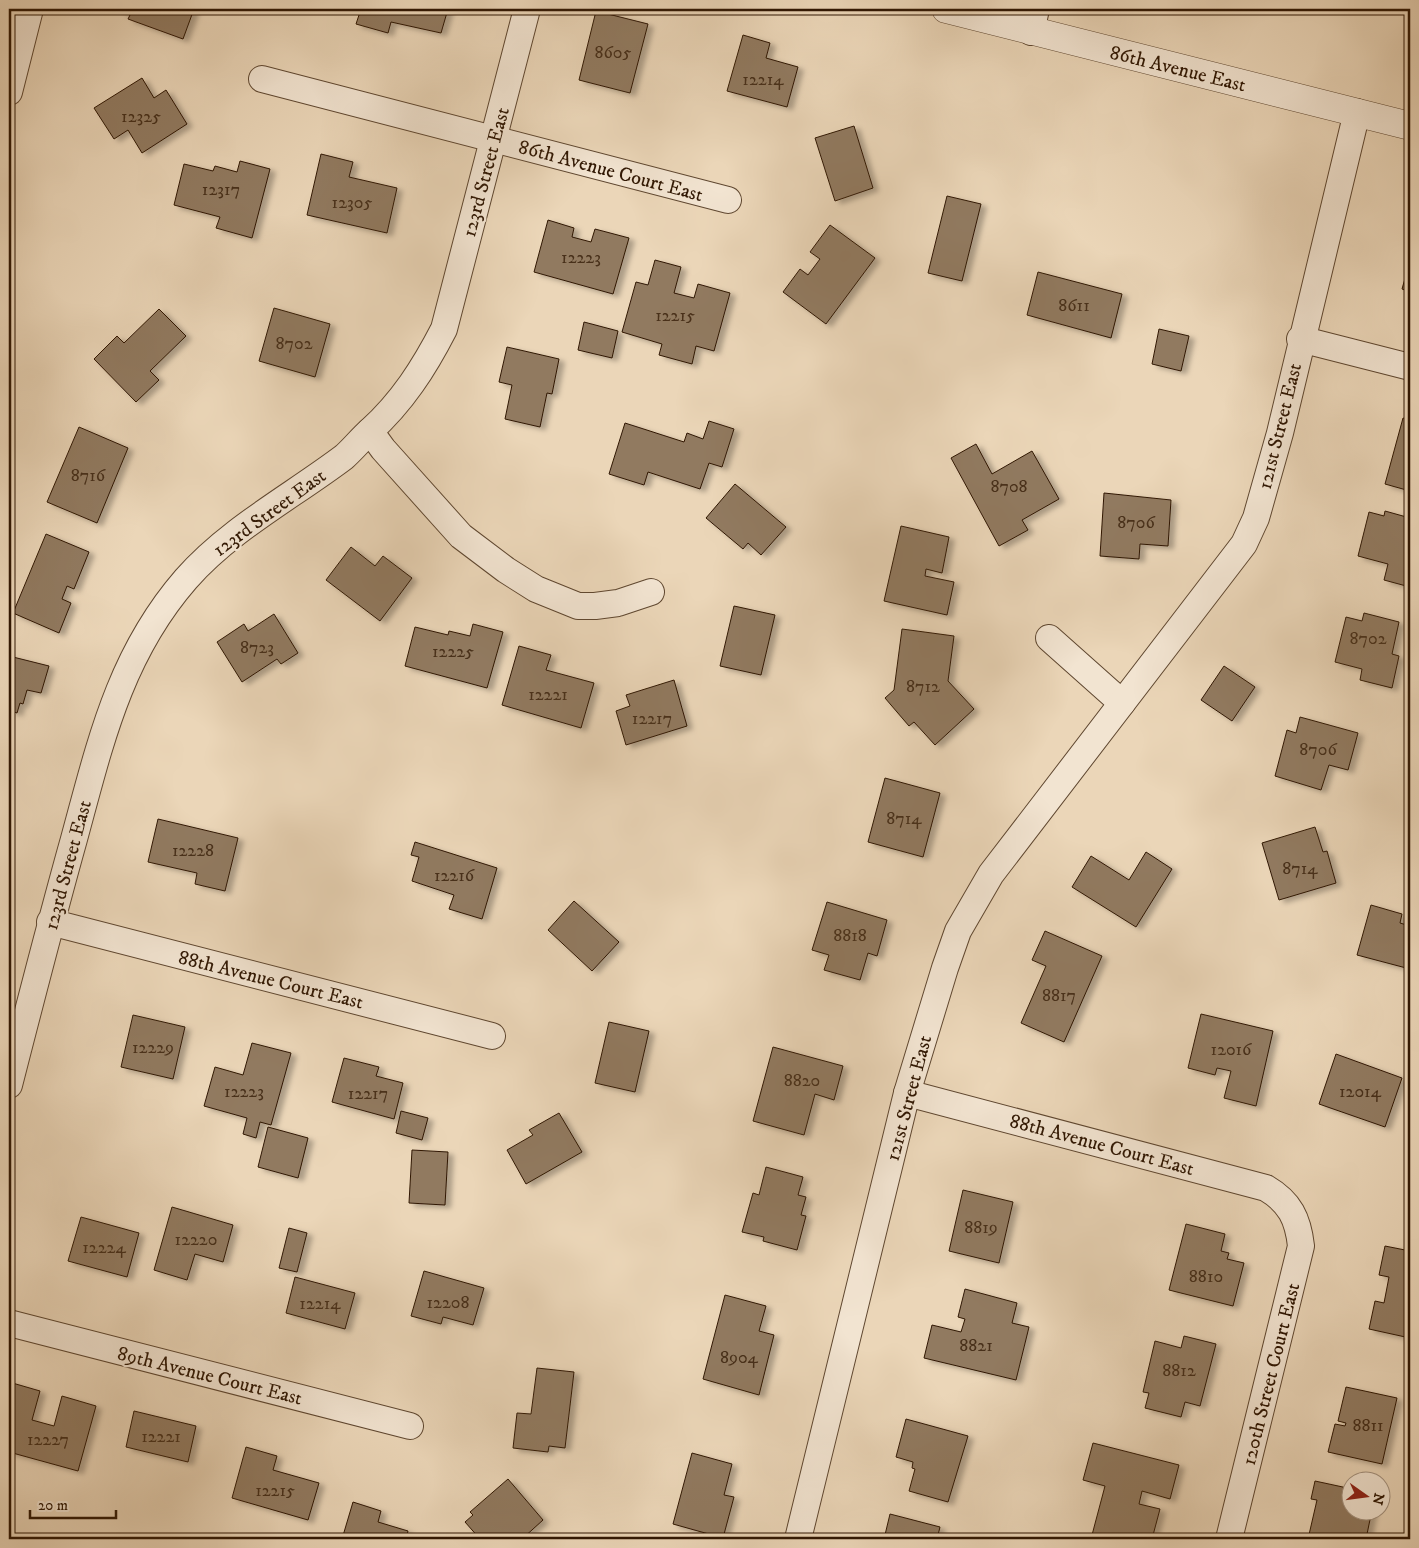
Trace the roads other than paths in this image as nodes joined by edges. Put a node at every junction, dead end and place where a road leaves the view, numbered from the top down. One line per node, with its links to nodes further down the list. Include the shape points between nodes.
1 (30, 9): 6 (street)
2 (527, 9): 9 (street, 123rd Street East)
3 (946, 9): 4 (street, 86th Avenue East)
4 (1033, 20): 7 (street, 86th Avenue East)
5 (262, 79): 9 (street, 86th Avenue Court East)
6 (9, 92)
7 (1357, 112): 8 (street, 86th Avenue East); 11 (street, 121st Street East)
8 (1410, 126)
9 (494, 140): 10 (street, 86th Avenue Court East); 13 (street, 123rd Street East, via 444,329 409,389)
10 (728, 200)
11 (1300, 339): 12 (street); 16 (street, 121st Street East, via 1280,433 1256,518 1244,544)
12 (1410, 367)
13 (370, 431): 14 (street, via 461,536 536,589 578,606 618,603); 17 (street, 123rd Street East, via 346,455 232,535 186,579 162,609 110,710)
14 (651, 592)
15 (1049, 638): 16 (street)
16 (1122, 703): 20 (street, 121st Street East, via 991,874 958,931)
17 (50, 922): 18 (street, 88th Avenue Court East); 19 (street, 123rd Street East)
18 (492, 1036)
19 (9, 1086)
20 (907, 1093): 21 (street, 88th Avenue Court East, via 1266,1188 1279,1195); 24 (street, 121st Street East)
21 (1291, 1208): 25 (street, 120th Street Court East, via 1299,1227 1301,1246)
22 (9, 1323): 23 (street, 89th Avenue Court East)
23 (410, 1426)
24 (798, 1539)
25 (1230, 1539)

